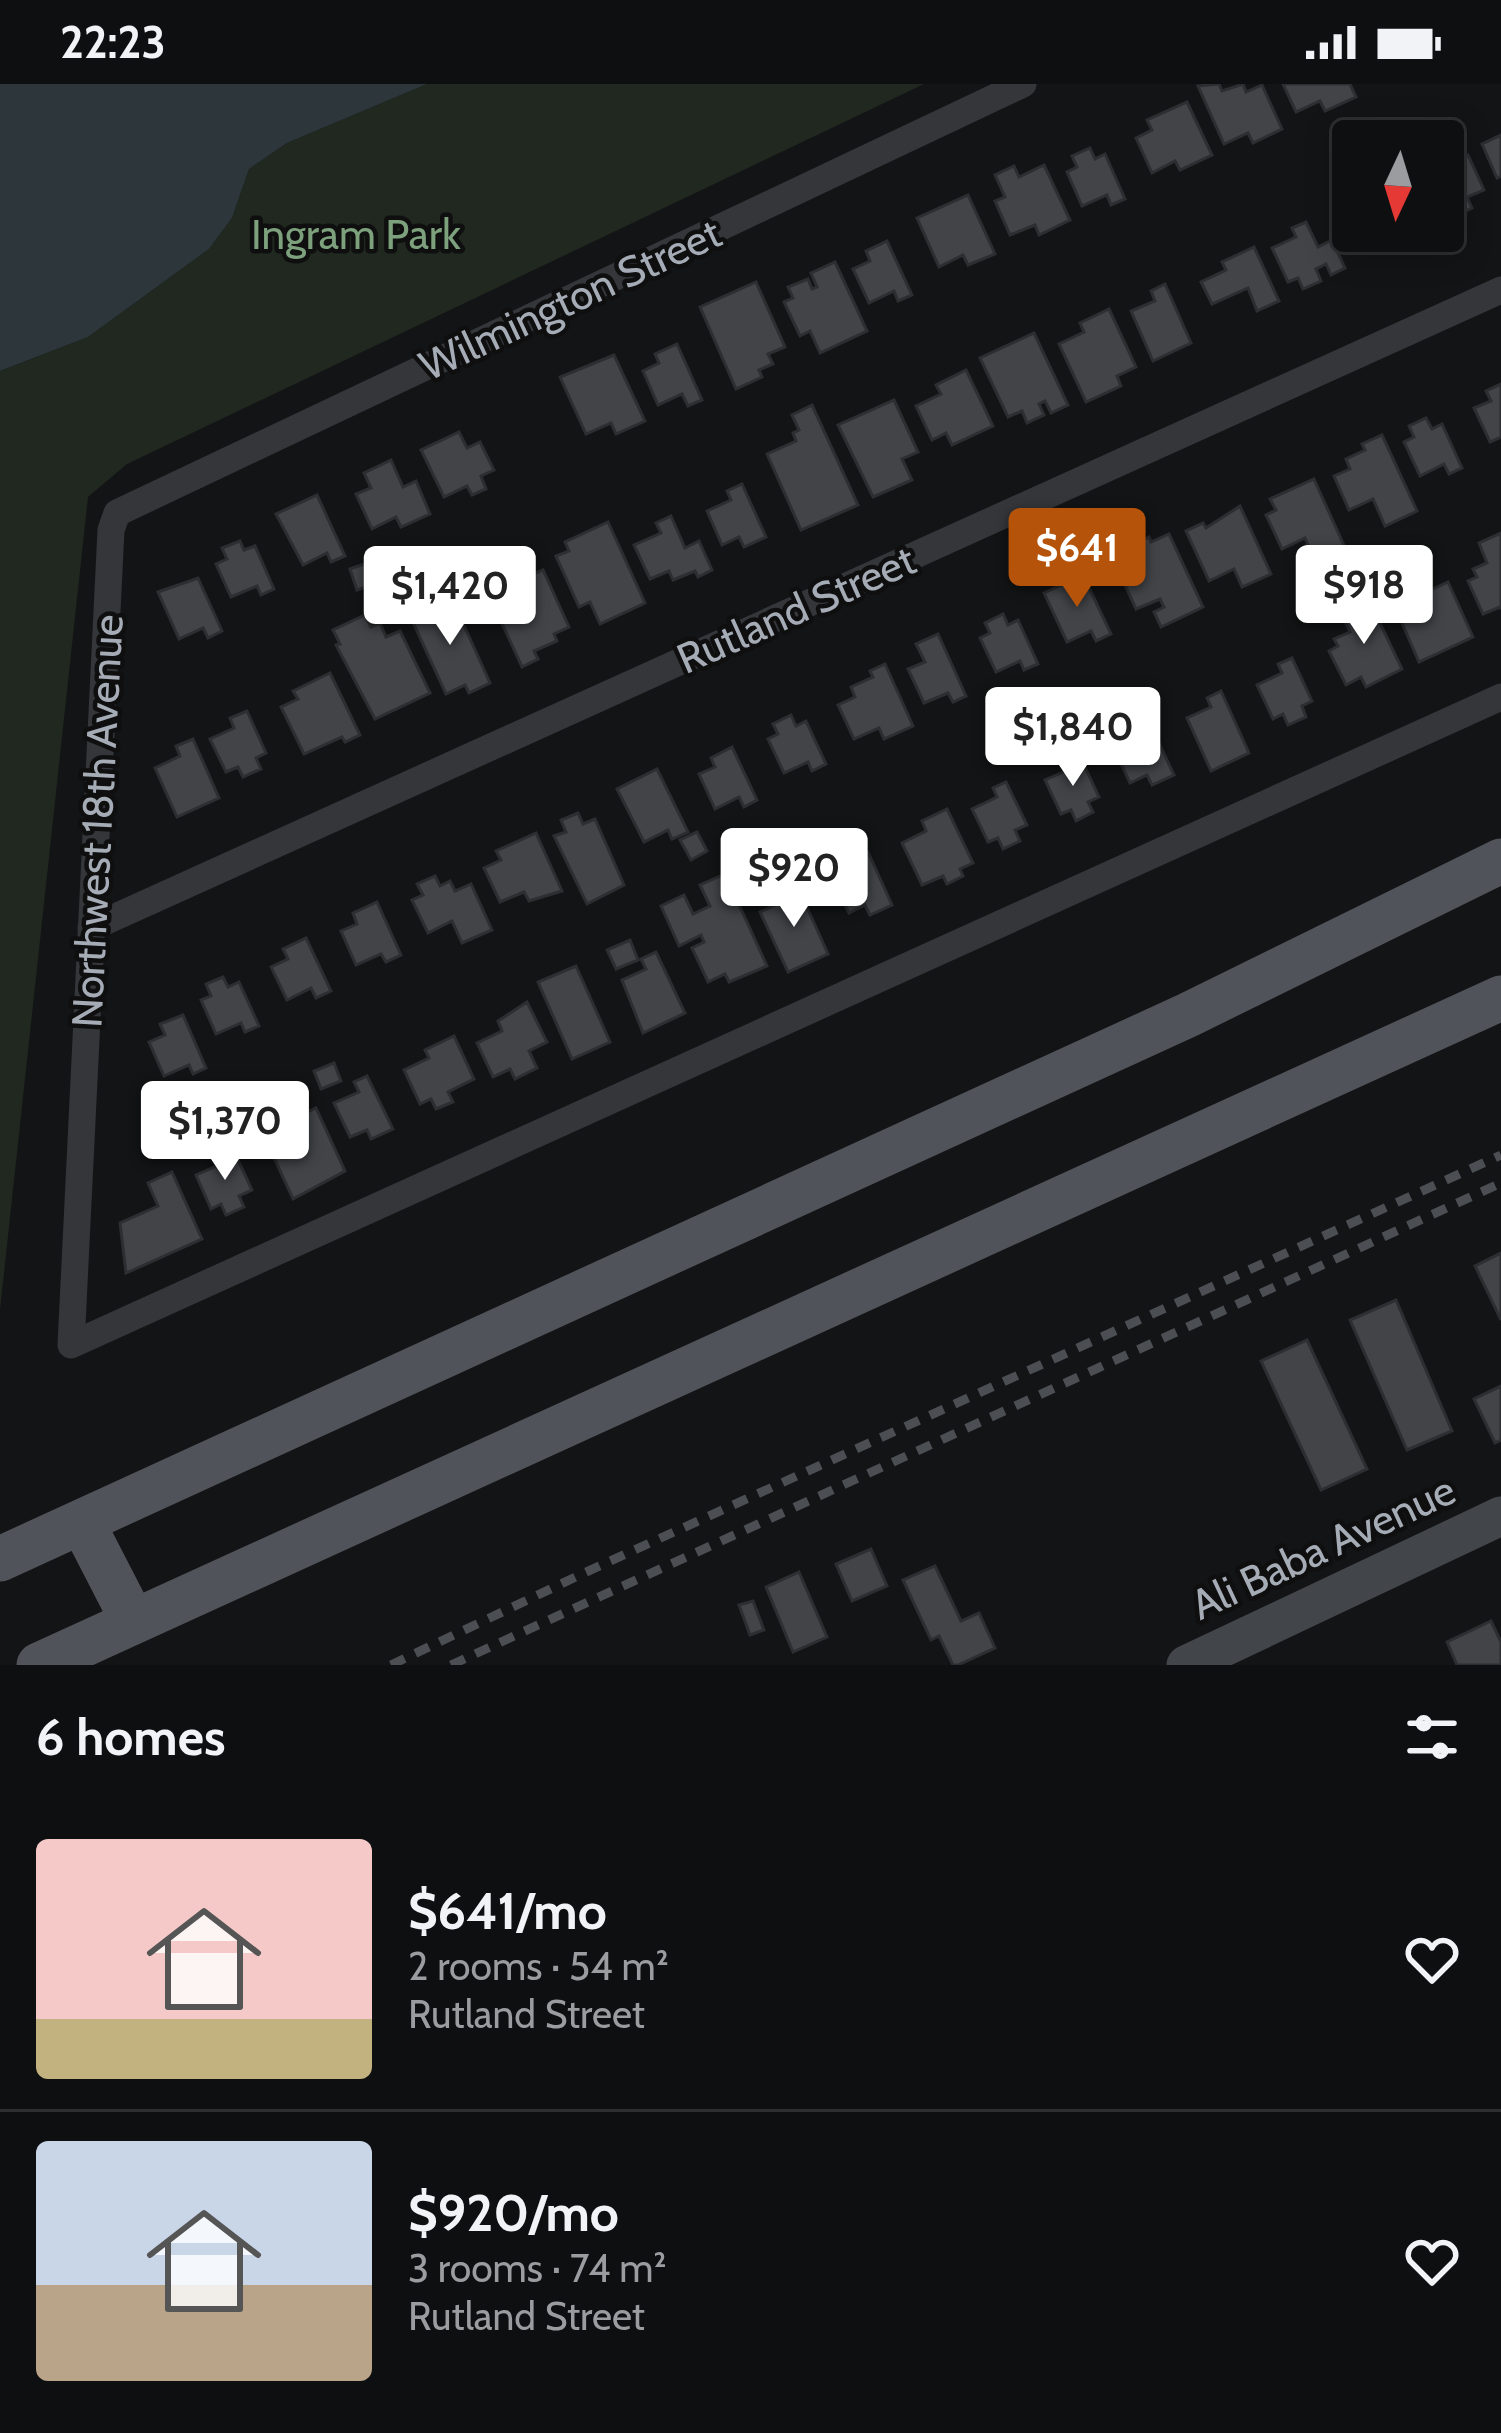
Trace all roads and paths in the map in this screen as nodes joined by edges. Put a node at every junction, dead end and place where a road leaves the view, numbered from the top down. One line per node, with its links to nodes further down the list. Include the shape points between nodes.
1 (1023, 84): 3 (street, Wilmington Street)
2 (1501, 290): 6 (street, Rutland Street)
3 (117, 513): 6 (street, Northwest 18th Avenue)
4 (1501, 697): 6 (street, Northwest 18th Avenue, via 70,1345)
5 (1501, 861): 9 (main road, via 1188,1015)
6 (91, 928)
7 (1501, 998): 11 (main road)
8 (1501, 1516): 13 (street, Ali Baba Avenue)
9 (82, 1522): 10 (main road); 11 (main road)
10 (0, 1559)
11 (133, 1621): 12 (main road)
12 (39, 1665)
13 (1186, 1665)

